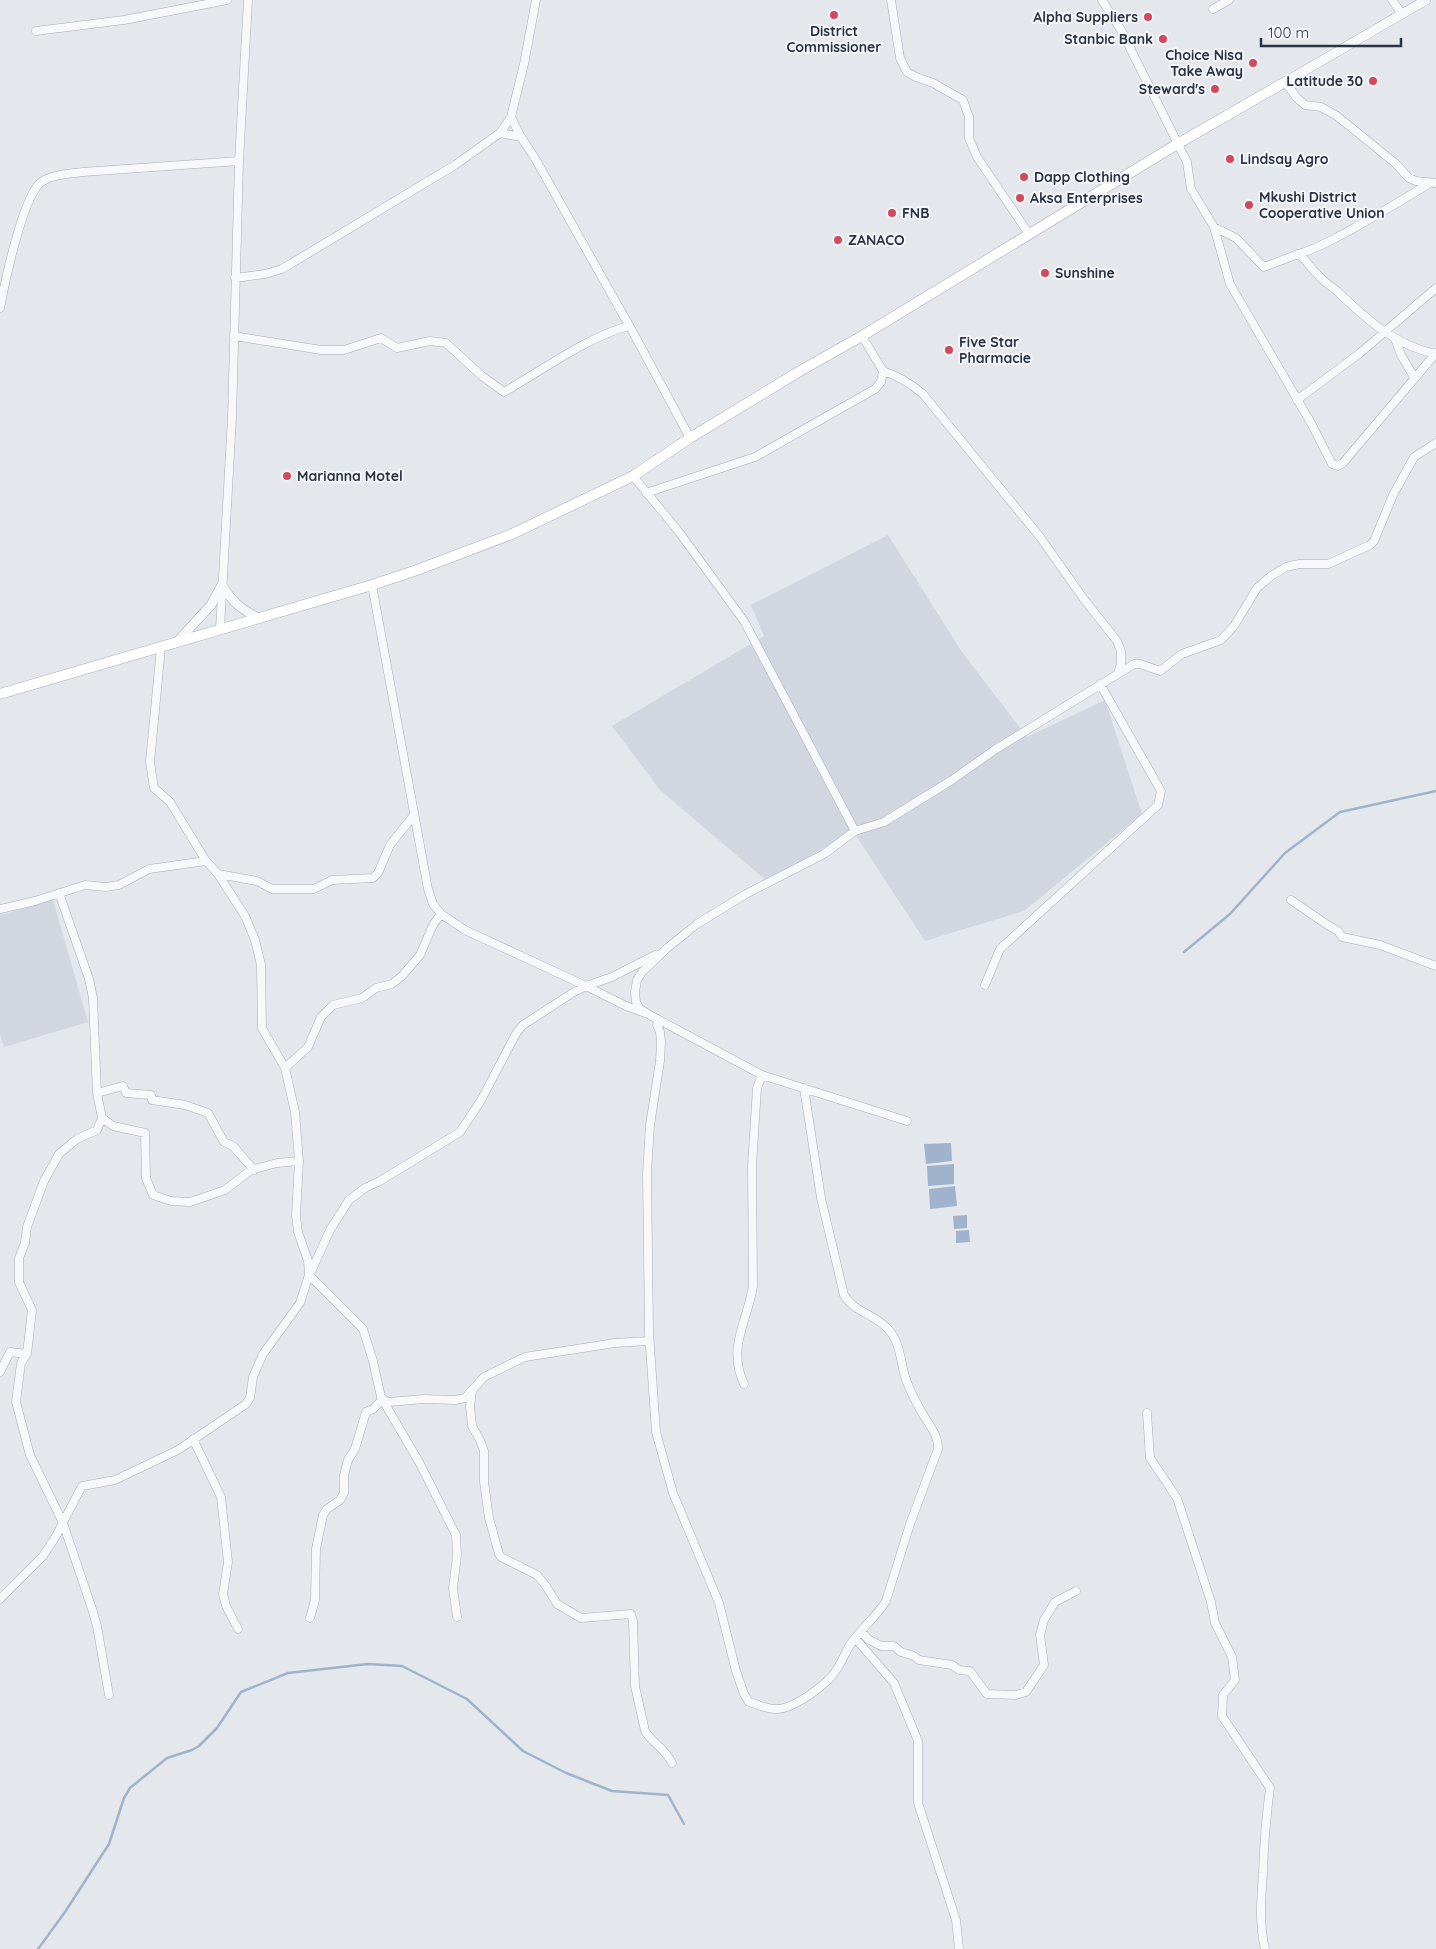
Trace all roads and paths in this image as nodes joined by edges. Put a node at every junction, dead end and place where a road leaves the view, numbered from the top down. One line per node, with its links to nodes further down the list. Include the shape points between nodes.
1 (228, 0): 11 (street, via 124,20)
2 (248, 0): 17 (street)
3 (536, 0): 13 (street)
4 (891, 0): 20 (street, via 900,58 907,72 962,100 969,117 969,138 977,157)
5 (1102, 0): 16 (street, via 1121,30)
6 (1229, 0): 9 (street)
7 (1392, 0): 10 (street)
8 (1426, 0): 10 (street)
9 (1213, 9)
10 (1402, 14): 12 (street)
11 (36, 31)
12 (1286, 82): 16 (main road); 18 (street, via 1305,105 1337,116 1409,178)
13 (512, 117): 14 (street); 15 (street)
14 (500, 133): 15 (street); 22 (street, via 455,165 282,270)
15 (521, 137): 25 (street)
16 (1179, 143): 19 (street, via 1187,162 1192,189); 20 (main road)
17 (239, 161): 22 (street); 24 (street, via 83,172 40,183 30,197)
18 (1435, 182): 21 (street, via 1313,250)
19 (1214, 227): 21 (street, via 1236,238 1264,267); 33 (street, via 1230,284)
20 (1029, 234): 28 (main road)
21 (1298, 254): 26 (street, via 1358,312)
22 (236, 278): 27 (street)
23 (1436, 288): 26 (street)
24 (0, 308)
25 (629, 326): 27 (street, via 616,329 504,392 446,342 430,341 397,348 381,338 344,350 320,350); 34 (street)
26 (1384, 331): 29 (street); 33 (street)
27 (234, 336): 38 (street)
28 (862, 336): 31 (street); 34 (main road)
29 (1395, 340): 30 (street); 32 (street)
30 (1436, 353): 32 (street)
31 (883, 371): 37 (street, via 881,382 875,389 755,457); 44 (street, via 909,382 922,394 1040,537 1117,641 1121,651)
32 (1414, 377): 33 (street, via 1338,466 1332,464)
33 (1297, 400)
34 (690, 438): 36 (main road)
35 (1436, 443): 44 (street, via 1414,457 1392,495 1370,545 1328,564 1299,564 1270,576 1257,588 1234,626 1221,640 1182,654 1160,671 1136,663)
36 (633, 476): 37 (street); 39 (main road, via 512,534)
37 (646, 492): 48 (street, via 744,622)
38 (222, 585): 40 (street, via 240,608); 41 (street); 42 (street, via 205,612)
39 (372, 585): 40 (main road); 47 (street)
40 (258, 618): 41 (main road)
41 (220, 629): 42 (main road)
42 (177, 642): 43 (main road)
43 (161, 646): 46 (main road); 49 (street, via 150,762 154,788 170,802)
44 (1118, 673): 45 (street)
45 (1100, 684): 48 (street, via 884,822); 57 (street, via 1161,792 1158,805 1000,949)
46 (0, 694)
47 (414, 815): 50 (street, via 390,845 373,878 332,880 314,889 276,889 257,881); 54 (street, via 428,889)
48 (855, 831): 55 (street, via 824,854 746,894 697,924)
49 (206, 861): 50 (street); 51 (street, via 149,869 119,885 86,885)
50 (218, 874): 61 (street, via 245,916 255,940 261,965 262,1028)
51 (59, 893): 53 (street); 64 (street, via 93,998)
52 (1291, 900): 56 (street, via 1338,931 1342,937 1380,945)
53 (0, 910)
54 (441, 914): 58 (street, via 466,930); 61 (street, via 420,955 402,976 362,998 333,1005 321,1017 308,1047)
55 (666, 949): 58 (street, via 612,977); 59 (street, via 637,980 636,1002)
56 (1436, 966)
57 (985, 985)
58 (586, 986): 59 (street); 69 (street, via 523,1025 460,1132 349,1200 330,1230)
59 (648, 1014): 60 (street)
60 (658, 1021): 62 (street); 70 (street, via 660,1060 650,1125 647,1173)
61 (285, 1068): 67 (street, via 295,1112)
62 (762, 1075): 63 (street); 73 (street, via 757,1088 752,1166 753,1286 737,1344 737,1363)
63 (804, 1088): 66 (street); 84 (street, via 822,1198 844,1295 849,1304 887,1327 895,1339 904,1374 939,1441 886,1601)
64 (97, 1093): 65 (street); 68 (street, via 123,1086 126,1093 151,1094 152,1100 185,1105 208,1113 224,1142 233,1146)
65 (102, 1118): 68 (street, via 113,1126 145,1132 146,1178 153,1195 171,1201 190,1202 225,1190); 71 (street, via 97,1130 73,1142 59,1154 44,1181 27,1227 18,1271 19,1282 32,1310)
66 (907, 1121)
67 (299, 1161): 68 (street); 69 (street, via 296,1216)
68 (254, 1170)
69 (309, 1275): 75 (street, via 363,1329); 77 (street, via 300,1303 263,1354 246,1404)
70 (649, 1341): 74 (street, via 525,1357 484,1377); 85 (street, via 656,1432 673,1494 719,1604 736,1671 749,1702 779,1709 799,1701 834,1674)
71 (27, 1354): 72 (street, via 10,1352); 78 (street, via 21,1363 16,1402 18,1414 30,1455)
72 (0, 1372)
73 (744, 1384)
74 (472, 1391): 75 (street, via 465,1398 455,1400 389,1402); 87 (street, via 472,1426 484,1451 489,1518 499,1554 537,1575 557,1604 581,1618 631,1614 635,1686 645,1731 662,1747)
75 (383, 1399): 81 (street, via 456,1535 453,1588); 82 (street, via 366,1412 355,1449 348,1460 344,1494 323,1515 316,1549 315,1600)
76 (1147, 1413): 89 (street, via 1150,1458 1176,1498 1215,1623 1232,1657 1235,1680 1223,1695 1222,1716 1270,1788 1262,1893 1261,1933)
77 (193, 1439): 78 (street, via 178,1450 115,1480 82,1486); 83 (street, via 221,1497 228,1562 223,1594)
78 (63, 1523): 80 (street, via 43,1556); 86 (street, via 97,1626)
79 (1076, 1591): 84 (street, via 1052,1606 1040,1635 1044,1665 1028,1690 1016,1695 988,1695 970,1671 920,1661 894,1646 878,1645)
80 (0, 1599)
81 (457, 1617)
82 (310, 1618)
83 (238, 1629)
84 (861, 1631): 85 (street)
85 (855, 1638): 88 (street, via 894,1683 918,1741 918,1804 956,1920)
86 (109, 1695)
87 (672, 1763)
88 (959, 1949)
89 (1265, 1949)

